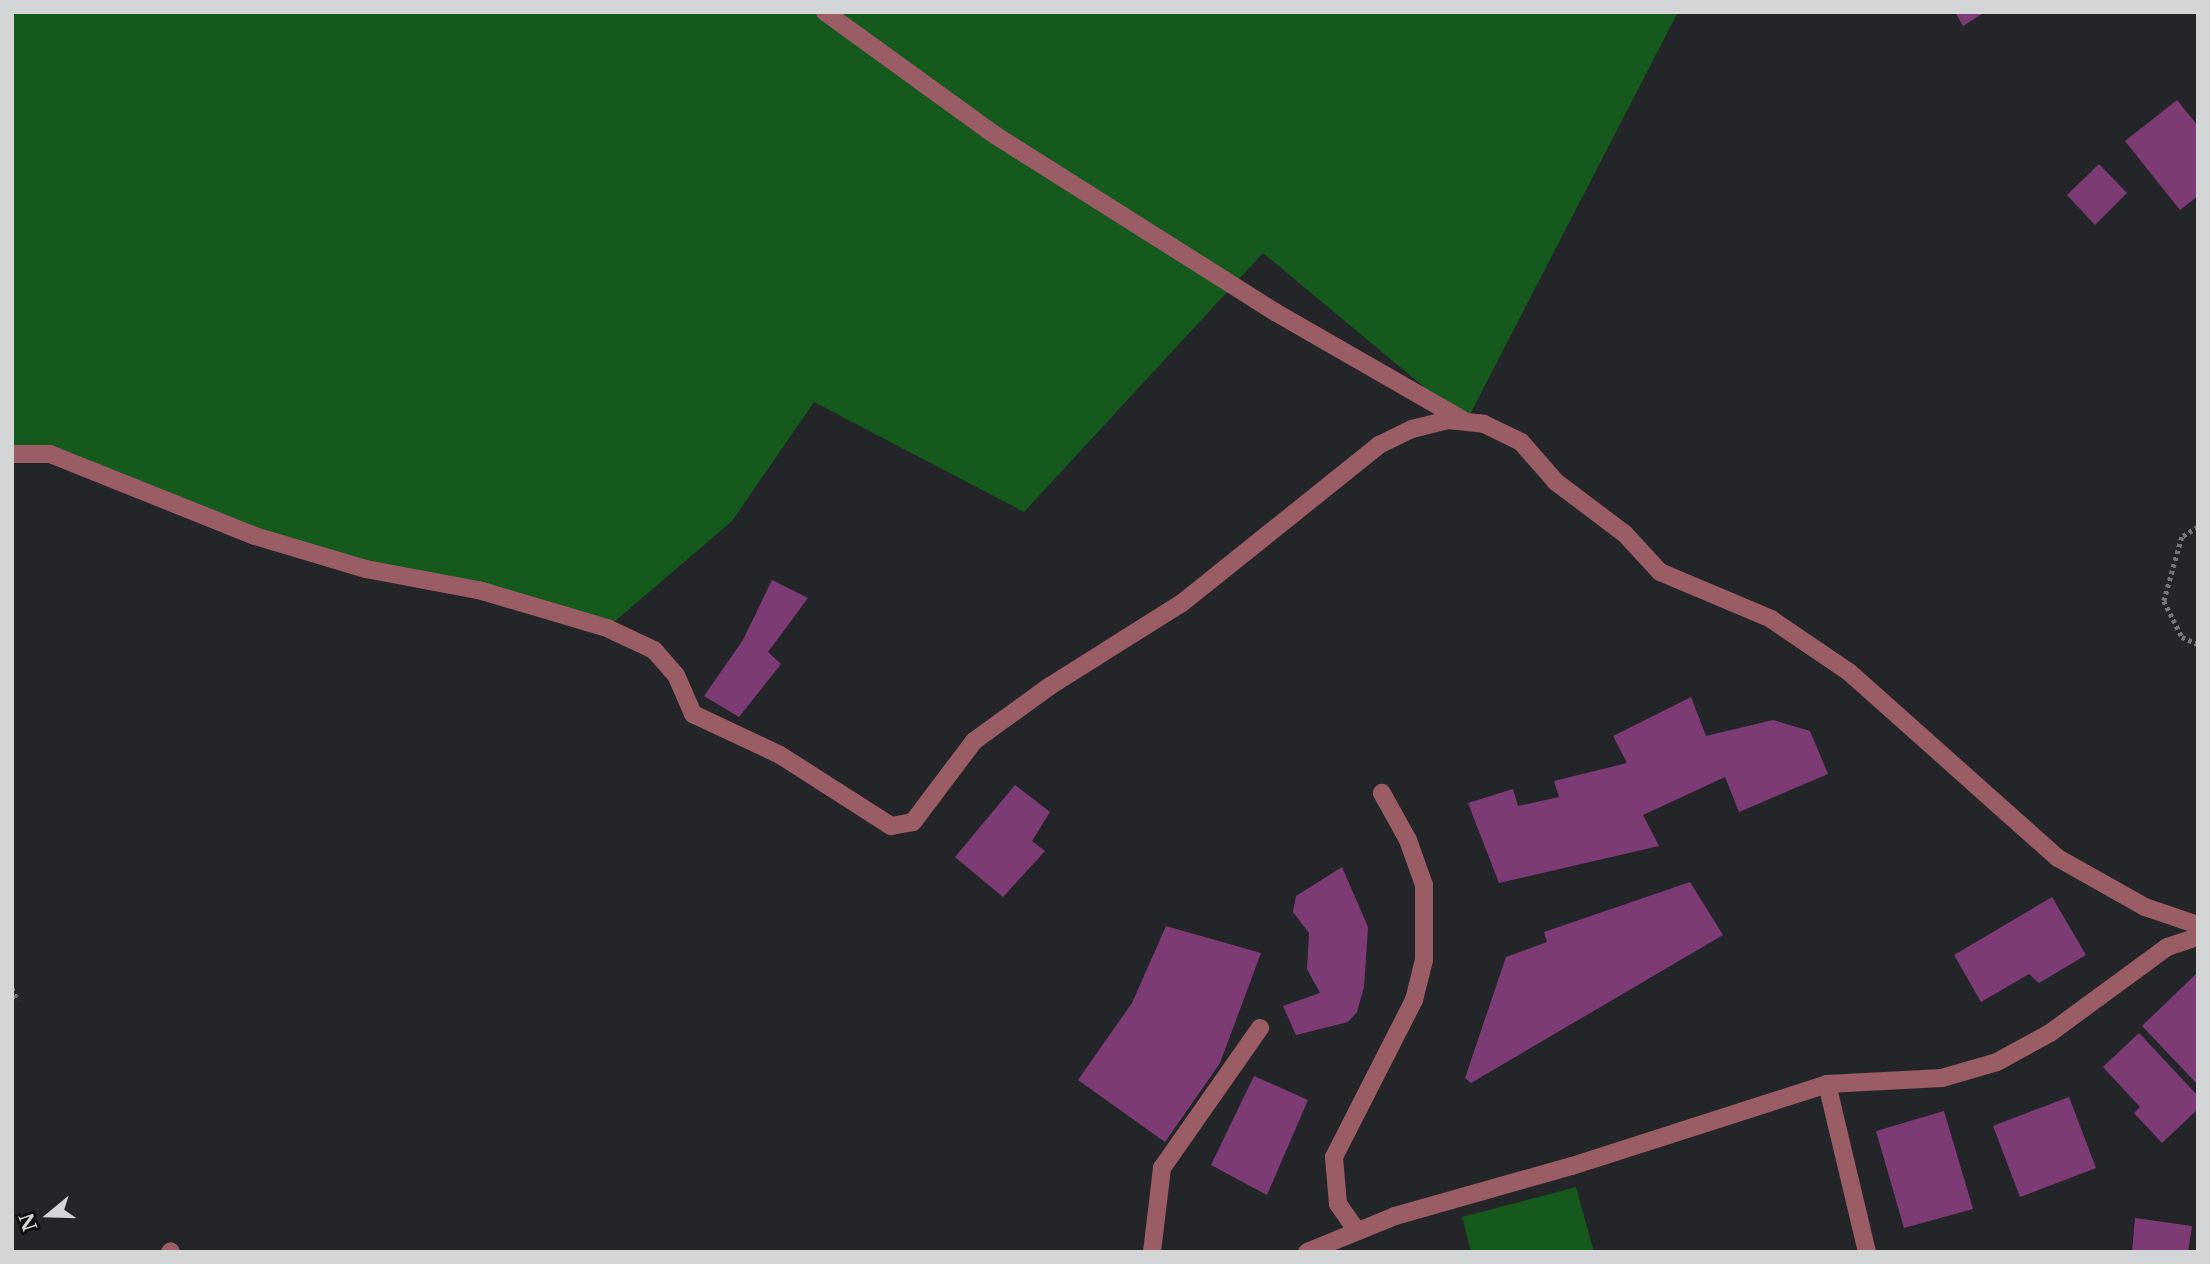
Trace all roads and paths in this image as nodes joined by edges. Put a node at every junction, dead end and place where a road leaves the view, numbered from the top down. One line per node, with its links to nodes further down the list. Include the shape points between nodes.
1 (825, 12): 2 (street, via 995,135 1275,312)
2 (1466, 422): 3 (street, via 1448,420 1412,429 1379,446 1182,603 1083,664 974,741 914,822 891,826 780,755 693,714 676,675 654,650 607,628 482,591 341,562 255,536 50,454); 7 (street, via 1484,424 1521,442 1556,482 1625,534 1660,572 1771,619 1849,672 2058,859 2145,907)
3 (12, 454)
4 (2198, 527): 5 (path, via 2182,537 2164,601 2182,636)
5 (2198, 644)
6 (1382, 793): 13 (street, via 1408,841 1424,885 1424,960 1414,1000 1334,1157 1338,1204)
7 (2198, 925)
8 (2198, 937): 12 (street, via 2167,947 2050,1033 1997,1062 1942,1078)
9 (12, 988): 10 (path)
10 (18, 1001)
11 (1261, 1028): 15 (street, via 1162,1168)
12 (1827, 1084): 13 (street); 16 (street)
13 (1357, 1231): 14 (street)
14 (1315, 1250)
15 (1152, 1252)
16 (1867, 1252)

